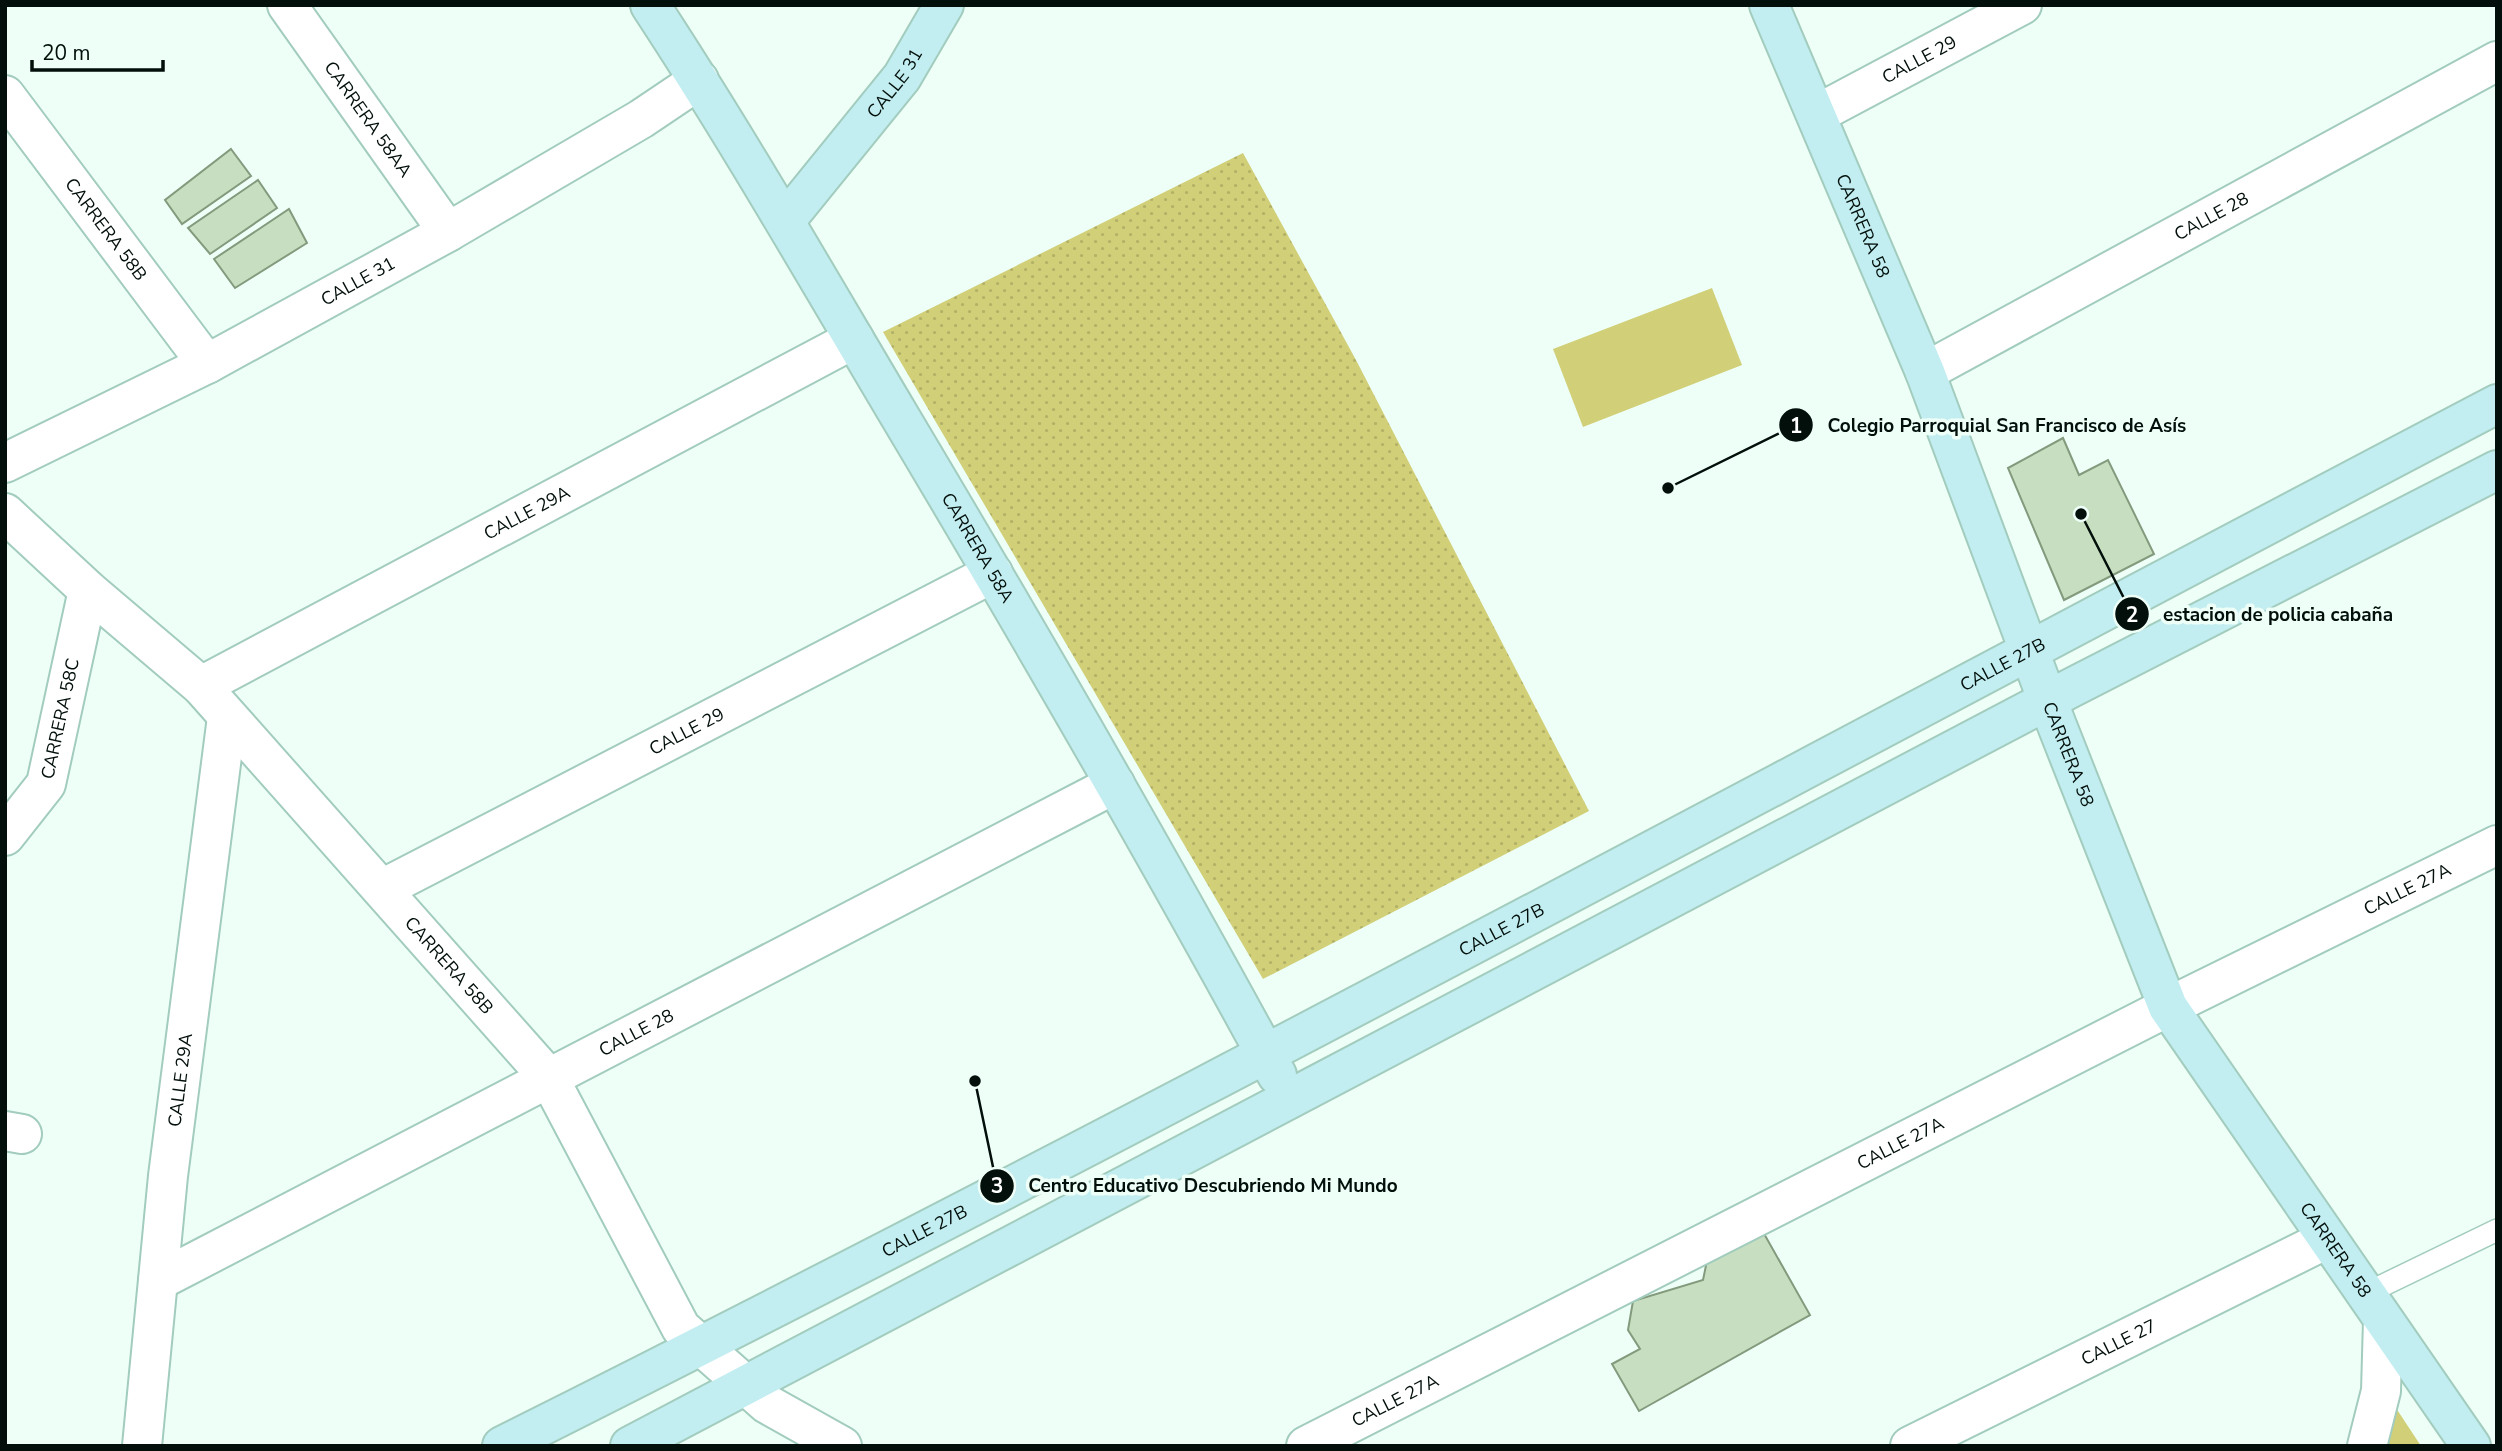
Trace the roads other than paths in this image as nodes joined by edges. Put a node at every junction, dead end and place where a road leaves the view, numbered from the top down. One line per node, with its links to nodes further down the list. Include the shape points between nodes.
1 (287, 5): 11 (street, CARRERA 58AA)
2 (650, 5): 7 (main road, CARRERA 58A)
3 (944, 5): 10 (main road, CALLE 31, via 902,77)
4 (1769, 5): 9 (main road, CARRERA 58)
5 (2022, 5): 9 (street, CALLE 29)
6 (2497, 61): 14 (street, CALLE 28)
7 (699, 80): 10 (main road, CARRERA 58A); 11 (street, CALLE 31)
8 (5, 94): 13 (street, CARRERA 58B)
9 (1816, 114): 14 (main road, CARRERA 58)
10 (786, 220): 12 (main road, CARRERA 58A)
11 (448, 232): 13 (street, CALLE 31)
12 (854, 339): 19 (main road, CARRERA 58A); 22 (street, CALLE 29A)
13 (207, 364): 16 (street, CALLE 31)
14 (1925, 372): 21 (main road, CARRERA 58)
15 (2497, 404): 21 (main road, CALLE 27B)
16 (5, 463)
17 (2497, 470): 23 (main road)
18 (5, 513): 20 (street, CARRERA 58B)
19 (993, 573): 25 (main road, CARRERA 58A); 28 (street, CALLE 29)
20 (88, 590): 22 (street, CARRERA 58B); 26 (street, CARRERA 58C, via 46,783)
21 (2029, 649): 23 (main road, CARRERA 58); 30 (main road, CALLE 27B)
22 (201, 687): 24 (street, CARRERA 58B)
23 (2048, 701): 29 (main road, CARRERA 58); 32 (main road)
24 (227, 717): 28 (street, CARRERA 58B); 35 (street, CALLE 29A)
25 (1115, 784): 30 (main road, CARRERA 58A); 31 (street, CALLE 28)
26 (5, 836)
27 (2497, 845): 29 (street, CALLE 27A)
28 (382, 889): 31 (street, CARRERA 58B)
29 (2168, 1007): 34 (main road, CARRERA 58); 43 (street, CALLE 27A)
30 (1265, 1053): 32 (main road, CARRERA 58A); 37 (main road, CALLE 27B)
31 (549, 1078): 35 (street, CALLE 28); 37 (street, CARRERA 58B, via 681,1328)
32 (1289, 1098): 38 (main road)
33 (2497, 1230): 36 (lane)
34 (2327, 1239): 36 (main road, CARRERA 58); 44 (street, CALLE 27)
35 (158, 1281): 39 (street, CALLE 29A)
36 (2374, 1307): 45 (street, via 2381,1391); 46 (main road, CARRERA 58)
37 (702, 1346): 38 (street, CARRERA 58B); 40 (main road, CALLE 27B)
38 (744, 1384): 41 (main road); 42 (street, CARRERA 58B, via 767,1404)
39 (142, 1446)
40 (502, 1446)
41 (630, 1446)
42 (842, 1446)
43 (1306, 1446)
44 (1910, 1446)
45 (2367, 1446)
46 (2471, 1446)

